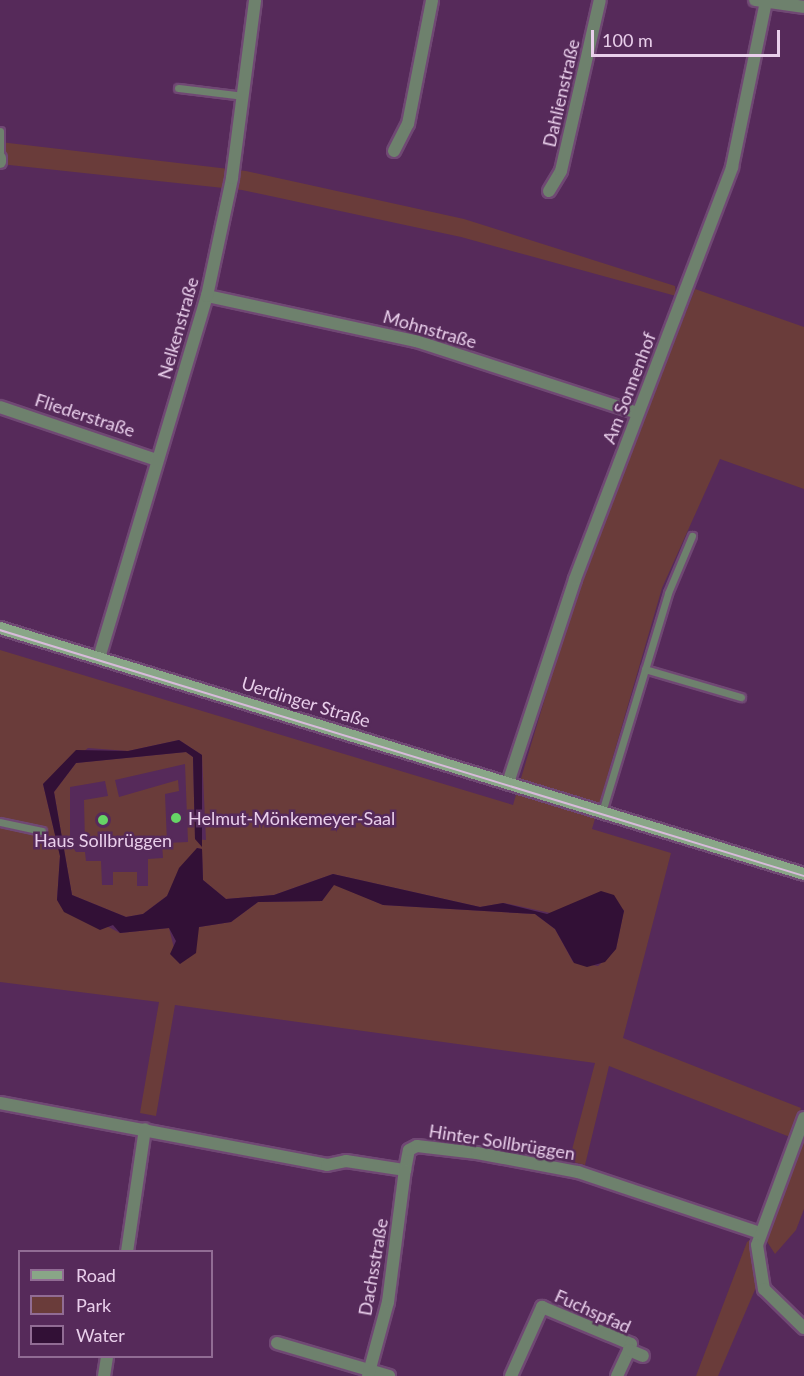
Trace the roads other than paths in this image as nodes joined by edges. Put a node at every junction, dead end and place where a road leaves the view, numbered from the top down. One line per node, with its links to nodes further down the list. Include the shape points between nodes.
1 (255, 0): 7 (street, Nelkenstraße)
2 (432, 0): 9 (street, via 408,124)
3 (600, 0): 11 (street, Dahlienstraße, via 561,171)
4 (761, 1): 5 (street); 14 (street, Am Sonnenhof, via 732,167)
5 (804, 7)
6 (178, 88): 7 (lane)
7 (243, 96): 12 (street, Nelkenstraße)
8 (0, 131): 10 (lane)
9 (394, 151)
10 (0, 160)
11 (549, 192)
12 (207, 296): 14 (street, Mohnstraße, via 416,341); 15 (street, Nelkenstraße)
13 (0, 407): 15 (street, Fliederstraße)
14 (638, 413): 21 (street, Am Sonnenhof, via 575,579)
15 (157, 460): 18 (street, Nelkenstraße)
16 (692, 536): 19 (lane)
17 (0, 628): 18 (main road, Uerdinger Straße)
18 (99, 658): 21 (main road, Uerdinger Straße)
19 (645, 669): 20 (lane); 22 (lane)
20 (741, 697)
21 (508, 783): 22 (main road, Uerdinger Straße)
22 (602, 812): 25 (main road, Uerdinger Straße)
23 (0, 822): 24 (lane)
24 (42, 831)
25 (804, 874)
26 (0, 1103): 28 (street)
27 (804, 1118): 30 (street)
28 (145, 1129): 29 (street, via 327,1165 346,1161); 31 (street)
29 (405, 1170): 30 (street, Hinter Sollbrüggen, via 409,1150 417,1146 527,1162 619,1184); 37 (street, Dachsstraße, via 387,1302)
30 (760, 1233): 32 (street, via 758,1273 764,1289)
31 (127, 1250)
32 (804, 1328)
33 (277, 1343): 37 (street)
34 (629, 1350): 35 (street, Fuchspfad); 40 (street, Fuchspfad, via 631,1344 542,1308); 41 (street, Fuchspfad)
35 (644, 1356)
36 (107, 1358): 38 (street)
37 (368, 1373): 39 (street)
38 (104, 1376)
39 (389, 1376)
40 (511, 1376)
41 (617, 1376)

